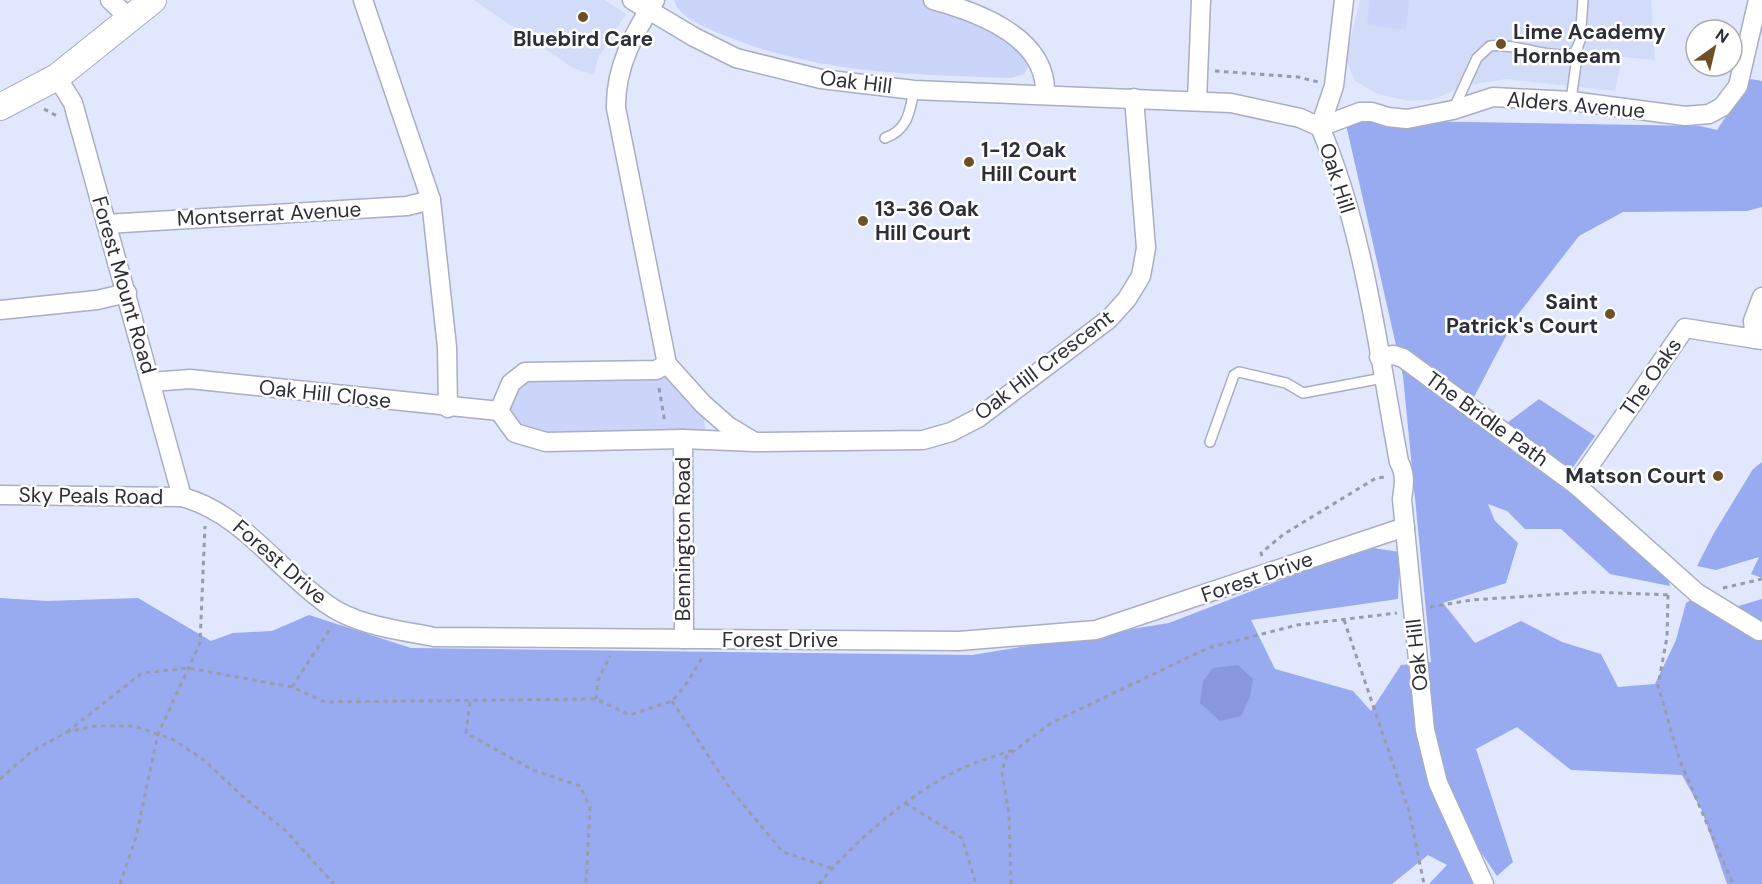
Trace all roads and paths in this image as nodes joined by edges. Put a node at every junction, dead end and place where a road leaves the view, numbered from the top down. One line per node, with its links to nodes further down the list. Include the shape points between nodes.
1 (110, 0): 11 (street)
2 (153, 0): 11 (street)
3 (363, 0): 26 (street)
4 (632, 0): 10 (street, Oak Hill)
5 (933, 0): 17 (street, via 960,8 1012,33 1036,59 1046,86)
6 (1201, 0): 13 (street)
7 (1344, 0): 15 (street)
8 (1583, 0): 12 (lane)
9 (1758, 0): 19 (street, Alders Avenue, via 1738,86 1722,107 1709,114 1685,116)
10 (652, 5): 16 (street, Oak Hill, via 694,37 736,58 821,79); 33 (street, via 624,58 616,85 616,108)
11 (129, 18): 14 (street)
12 (1578, 48): 19 (lane); 22 (lane, via 1567,54 1490,46 1477,58)
13 (1198, 70): 15 (path, via 1299,77); 20 (street)
14 (57, 77): 21 (street); 24 (street, Forest Mount Road, via 73,103)
15 (1334, 86): 23 (street)
16 (914, 90): 17 (street, Oak Hill); 25 (lane, via 904,125)
17 (1045, 95): 18 (street, Oak Hill)
18 (1134, 98): 20 (street, Oak Hill); 39 (street, Oak Hill Crescent, via 1146,248 1141,276 1128,299 1109,319 978,418 951,432 923,440)
19 (1571, 100): 22 (street, Alders Avenue, via 1493,98)
20 (1197, 101): 23 (street, Oak Hill, via 1262,108)
21 (5, 105): 24 (path, via 44,109)
22 (1453, 110): 23 (street, Alders Avenue, via 1407,119 1360,112)
23 (1320, 128): 32 (street, Oak Hill, via 1348,204)
24 (81, 132): 27 (street, Forest Mount Road)
25 (885, 138)
26 (431, 200): 27 (street, Montserrat Avenue, via 407,206); 36 (street, via 447,347)
27 (106, 224): 28 (street, Forest Mount Road)
28 (127, 293): 30 (street); 35 (street, Forest Mount Road)
29 (1762, 297): 31 (street, The Oaks, via 1753,321)
30 (0, 310)
31 (1758, 339): 42 (street, The Oaks, via 1684,328)
32 (1379, 357): 34 (street, Oak Hill); 42 (street, The Bridle Path, via 1394,354 1403,358)
33 (662, 367): 37 (street, via 525,372 511,382); 38 (path); 39 (street, via 728,426)
34 (1383, 378): 40 (lane, via 1303,393 1286,383 1239,372 1234,375); 46 (street, Oak Hill, via 1403,469)
35 (151, 382): 36 (street, Oak Hill Close, via 190,379); 44 (street, Forest Mount Road)
36 (448, 408): 37 (street, Oak Hill Close)
37 (499, 411): 38 (street, Oak Hill Crescent, via 515,433 546,442)
38 (675, 439): 39 (street, Oak Hill Crescent); 56 (street, Bennington Road)
39 (755, 442)
40 (1210, 442)
41 (1376, 478): 47 (path, via 1284,534 1261,553)
42 (1576, 484): 49 (street, The Bridle Path)
43 (0, 495): 44 (street, Sky Peals Road)
44 (182, 497): 45 (street, Forest Drive)
45 (206, 503): 52 (street, Forest Drive); 58 (path, via 200,643)
46 (1405, 527): 47 (street, Forest Drive); 51 (street, Oak Hill)
47 (1269, 574): 57 (street, Forest Drive, via 1096,630 959,641)
48 (1762, 579): 49 (path)
49 (1697, 593): 50 (path); 54 (street, The Bridle Path)
50 (1668, 596): 51 (path, via 1590,592 1472,600); 77 (path, via 1667,637 1658,686 1680,761)
51 (1412, 610): 53 (path); 76 (street, Oak Hill, via 1425,730 1438,783)
52 (342, 612): 55 (street, Forest Drive, via 370,624 434,637); 59 (path)
53 (1344, 620): 65 (path, via 1297,625 1208,648 1052,723); 75 (path, via 1409,811)
54 (1759, 631)
55 (618, 639): 56 (street, Forest Drive); 60 (path, via 598,680)
56 (684, 639): 57 (street, Forest Drive)
57 (708, 640): 61 (path, via 701,663)
58 (188, 668): 59 (path); 63 (path, via 142,673); 64 (path)
59 (292, 687): 62 (path, via 325,702)
60 (596, 699): 61 (path, via 630,715); 62 (path)
61 (672, 701): 68 (path, via 731,790 783,852)
62 (470, 702): 71 (path, via 466,733 533,770 580,786 590,807)
63 (67, 732): 64 (path, via 96,726 134,726); 66 (path, via 31,752)
64 (158, 734): 69 (path, via 136,837); 70 (path, via 204,760 285,830)
65 (1018, 748): 67 (path, via 960,769); 74 (path, via 1006,757 1002,772 1009,814)
66 (0, 779)
67 (905, 804): 68 (path); 73 (path, via 962,838)
68 (831, 868): 72 (path)
69 (120, 884)
70 (334, 884)
71 (586, 884)
72 (819, 884)
73 (976, 884)
74 (1011, 884)
75 (1424, 884)
76 (1484, 884)
77 (1733, 884)

